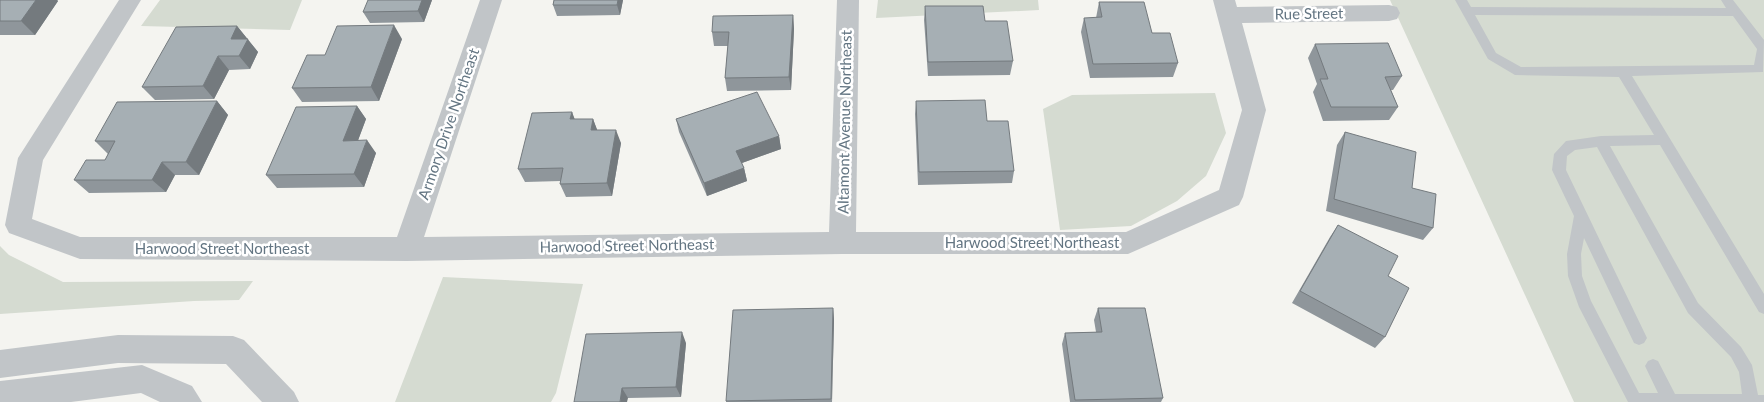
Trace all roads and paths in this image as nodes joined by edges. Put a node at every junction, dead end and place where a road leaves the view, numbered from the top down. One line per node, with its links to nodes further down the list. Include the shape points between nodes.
1 (130, 0): 14 (street, Harwood Street Northeast, via 31,158 18,225 80,248)
2 (491, 0): 14 (street, Armory Drive Northeast)
3 (848, 0): 13 (street, Altamont Avenue Northeast)
4 (1727, 0): 7 (lane)
5 (1464, 5): 7 (lane); 9 (lane, via 1492,56 1519,72)
6 (1226, 8): 8 (street, Rue Street); 13 (street, Harwood Street Northeast, via 1254,110 1230,197 1128,243)
7 (1736, 12): 9 (lane, via 1763,48 1759,69)
8 (1389, 13)
9 (1624, 72): 10 (lane)
10 (1664, 140): 11 (lane); 15 (lane)
11 (1602, 141): 12 (lane, via 1571,145 1560,154 1558,170); 23 (lane, via 1693,308 1736,352 1747,370)
12 (1581, 216): 16 (lane); 20 (lane, via 1574,254 1576,276 1584,302 1635,400)
13 (842, 243): 14 (street, Harwood Street Northeast)
14 (407, 249)
15 (1764, 307)
16 (1639, 338)
17 (0, 364): 22 (street, via 118,349 233,350)
18 (1653, 366): 20 (lane)
19 (0, 396): 21 (street, via 142,379 181,396)
20 (1670, 401): 23 (lane)
21 (186, 402)
22 (284, 402)
23 (1752, 402): 24 (lane)
24 (1764, 402)

